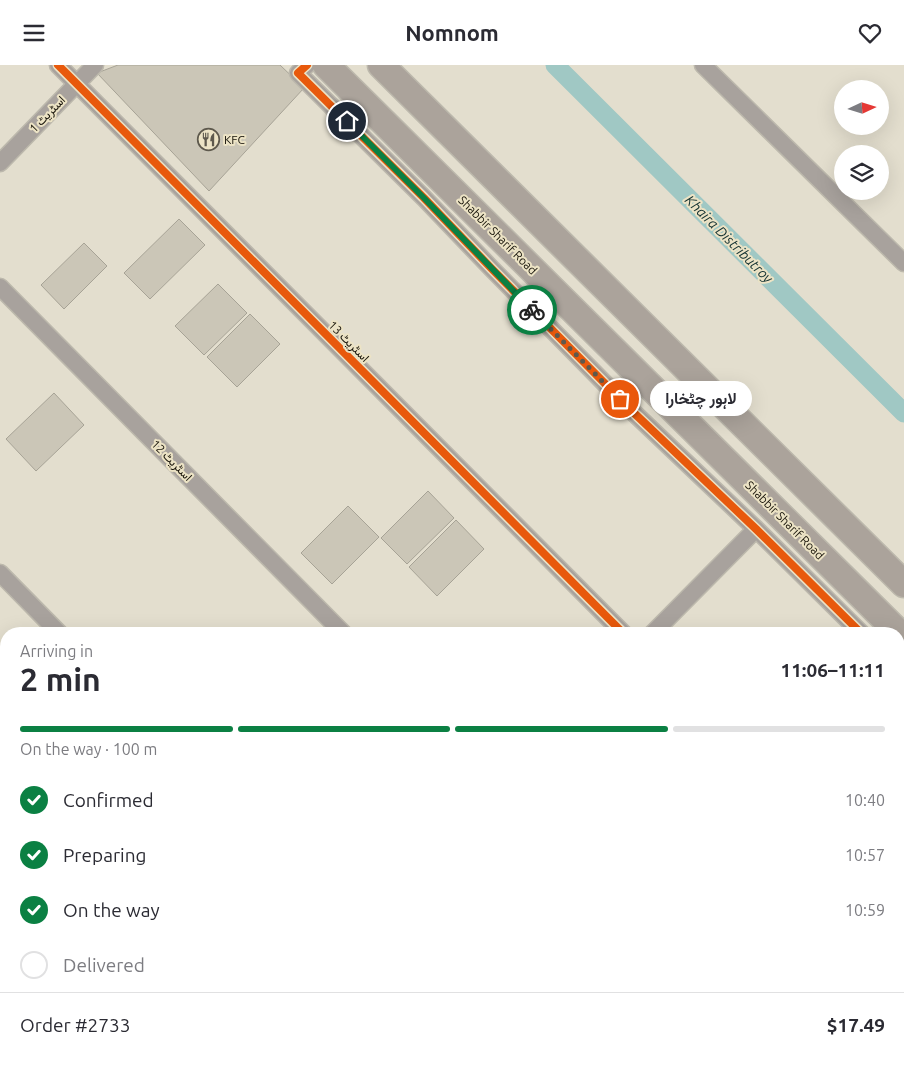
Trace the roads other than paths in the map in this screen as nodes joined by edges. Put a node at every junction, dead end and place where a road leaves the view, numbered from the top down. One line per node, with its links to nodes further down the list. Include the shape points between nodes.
1 (58, 65): 7 (street, اسٹریٹ 13)
2 (94, 65): 7 (street, اسٹریٹ 1)
3 (326, 65): 19 (main road, Shabbir Sharif Road)
4 (381, 65): 13 (main road)
5 (704, 65): 9 (street)
6 (298, 68): 11 (street, via 633,411)
7 (77, 84): 8 (street, اسٹریٹ 1); 16 (street, اسٹریٹ 13)
8 (0, 163)
9 (904, 263)
10 (0, 287): 15 (street, اسٹریٹ 12)
11 (756, 529): 17 (street); 18 (street)
12 (0, 573): 14 (street)
13 (904, 584)
14 (53, 627)
15 (337, 627)
16 (617, 627)
17 (659, 627)
18 (855, 627)
19 (893, 627)

